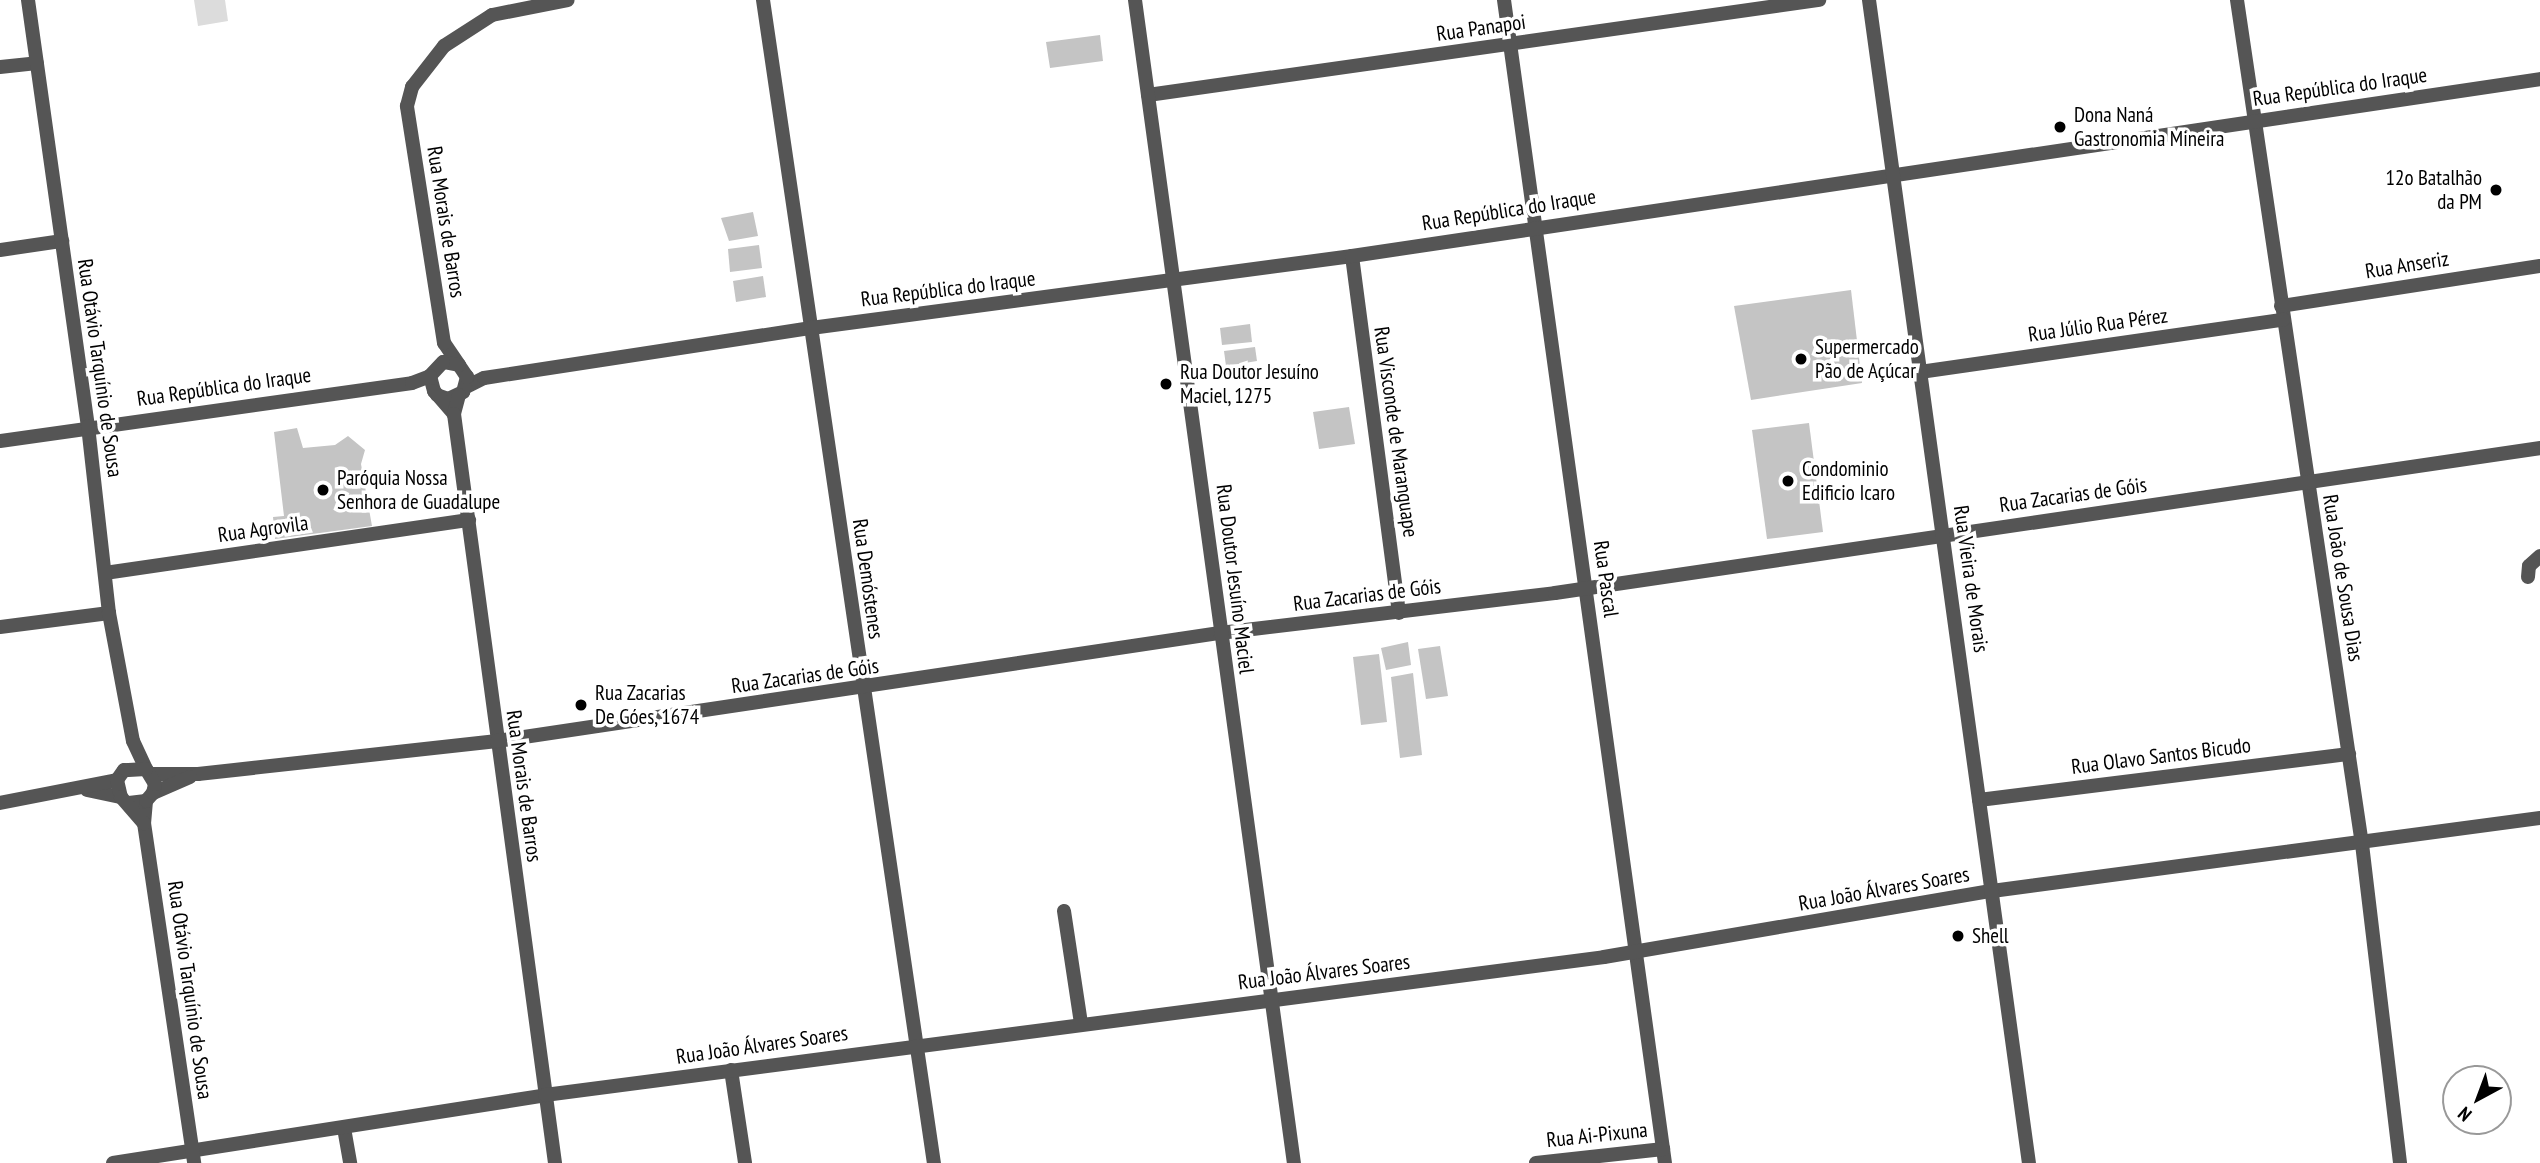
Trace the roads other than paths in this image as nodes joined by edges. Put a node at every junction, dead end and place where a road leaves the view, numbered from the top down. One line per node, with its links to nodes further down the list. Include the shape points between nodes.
1 (28, 0): 10 (street, Rua Otávio Tarquínio de Sousa)
2 (568, 0): 24 (street, Rua Morais de Barros, via 500,11 470,27 444,46 421,73 407,106)
3 (763, 0): 23 (street, Rua Demóstenes)
4 (1135, 0): 13 (street, Rua Doutor Jesuíno Maciel)
5 (1504, 0): 9 (street, Rua Pascal)
6 (1819, 0): 9 (street, Rua Panapoi)
7 (1870, 0): 15 (street, Rua Vieira de Morais)
8 (2237, 0): 14 (street, Rua João de Sousa Dias)
9 (1510, 45): 13 (street, Rua Panapoi); 16 (street, Rua Pascal)
10 (37, 63): 11 (street); 17 (street, Rua Otávio Tarquínio de Sousa)
11 (0, 67)
12 (2540, 79): 14 (street, Rua República do Iraque)
13 (1148, 95): 21 (street, Rua Doutor Jesuíno Maciel)
14 (2255, 121): 15 (street, Rua República do Iraque); 22 (street, Rua João de Sousa Dias)
15 (1893, 174): 16 (street, Rua República do Iraque); 26 (street, Rua Vieira de Morais)
16 (1537, 227): 19 (street, Rua República do Iraque); 40 (street, Rua Pascal)
17 (62, 241): 18 (street); 31 (street, Rua Otávio Tarquínio de Sousa)
18 (0, 250)
19 (1352, 256): 21 (street, Rua República do Iraque); 42 (street, Rua Visconde de Maranguape)
20 (2540, 265): 22 (street, Rua Anseriz)
21 (1175, 281): 23 (street, Rua República do Iraque); 44 (street, Rua Doutor Jesuíno Maciel)
22 (2282, 313): 26 (street, Rua Júlio Rua Pérez); 34 (street, Rua João de Sousa Dias)
23 (811, 328): 27 (street, Rua República do Iraque); 45 (street, Rua Demóstenes)
24 (444, 343): 25 (street, Rua Morais de Barros); 28 (street)
25 (462, 368): 27 (street, Rua República do Iraque); 28 (street, via 448,361); 29 (street, Rua Morais de Barros)
26 (1920, 372): 36 (street, Rua Vieira de Morais)
27 (484, 378): 29 (street, Rua República do Iraque)
28 (433, 382): 29 (street, via 448,399); 30 (street); 31 (street, Rua República do Iraque)
29 (462, 391): 30 (street, Rua Morais de Barros)
30 (454, 414): 35 (street, Rua Morais de Barros)
31 (88, 426): 32 (street, Rua República do Iraque); 38 (street, Rua Otávio Tarquínio de Sousa)
32 (0, 440)
33 (2540, 448): 34 (street, Rua Zacarias de Góis)
34 (2307, 481): 36 (street, Rua Zacarias de Góis); 48 (street, Rua João de Sousa Dias)
35 (469, 520): 38 (street, Rua Agrovila); 47 (street, Rua Morais de Barros)
36 (1944, 535): 40 (street, Rua Zacarias de Góis); 55 (street, Rua Vieira de Morais)
37 (2540, 556): 39 (street, via 2529,566)
38 (104, 573): 41 (street, Rua Otávio Tarquínio de Sousa)
39 (2528, 577)
40 (1585, 587): 42 (street, Rua Zacarias de Góis); 62 (street, Rua Pascal)
41 (110, 613): 43 (street); 46 (street, Rua Otávio Tarquínio de Sousa)
42 (1399, 613): 44 (street, Rua Zacarias de Góis)
43 (0, 627)
44 (1220, 633): 45 (street, Rua Zacarias de Góis); 63 (street, Rua Doutor Jesuíno Maciel)
45 (863, 690): 47 (street, Rua Zacarias de Góis); 65 (street, Rua Demóstenes)
46 (132, 741): 49 (street, Rua Otávio Tarquínio de Sousa); 51 (street, Rua Otávio Tarquínio de Sousa)
47 (497, 741): 50 (street, Rua Zacarias de Góis); 67 (street, Rua Morais de Barros)
48 (2349, 754): 55 (street, Rua Olavo Santos Bicudo); 59 (street, Rua João de Sousa Dias)
49 (148, 772): 50 (street, Rua Zacarias de Góis); 51 (street, Rua Zacarias de Góis); 53 (street, Rua Otávio Tarquínio de Sousa)
50 (198, 774): 53 (street, Rua Zacarias de Góis)
51 (121, 775): 52 (street); 54 (street)
52 (85, 790): 54 (street); 56 (street)
53 (149, 797): 54 (street, Rua Zacarias de Góis); 58 (street, Rua Otávio Tarquínio de Sousa)
54 (125, 800): 58 (street, Rua Otávio Tarquínio de Sousa)
55 (1979, 800): 60 (street, Rua Vieira de Morais)
56 (0, 803)
57 (2540, 818): 59 (street, Rua João Álvares Soares)
58 (144, 823): 70 (street, Rua Otávio Tarquínio de Sousa)
59 (2362, 844): 60 (street, Rua João Álvares Soares); 79 (street, Rua João de Sousa Dias)
60 (1992, 891): 62 (street, Rua João Álvares Soares); 78 (street, Rua Vieira de Morais)
61 (1064, 911): 64 (street)
62 (1637, 952): 63 (street, Rua João Álvares Soares); 69 (street, Rua Pascal)
63 (1271, 1000): 64 (street, Rua João Álvares Soares); 76 (street, Rua Doutor Jesuíno Maciel)
64 (1081, 1024): 65 (street, Rua João Álvares Soares)
65 (918, 1045): 66 (street, Rua João Álvares Soares); 75 (street, Rua Demóstenes)
66 (731, 1070): 67 (street, Rua João Álvares Soares); 74 (street)
67 (545, 1095): 68 (street, Rua João Álvares Soares); 73 (street, Rua Morais de Barros)
68 (344, 1128): 70 (street, Rua João Álvares Soares); 72 (street)
69 (1664, 1156): 77 (street, Rua Ai-Pixuna)
70 (193, 1158): 71 (street, Rua João Álvares Soares)
71 (113, 1163)
72 (350, 1163)
73 (555, 1163)
74 (745, 1163)
75 (934, 1163)
76 (1294, 1163)
77 (1536, 1163)
78 (2029, 1163)
79 (2400, 1163)

